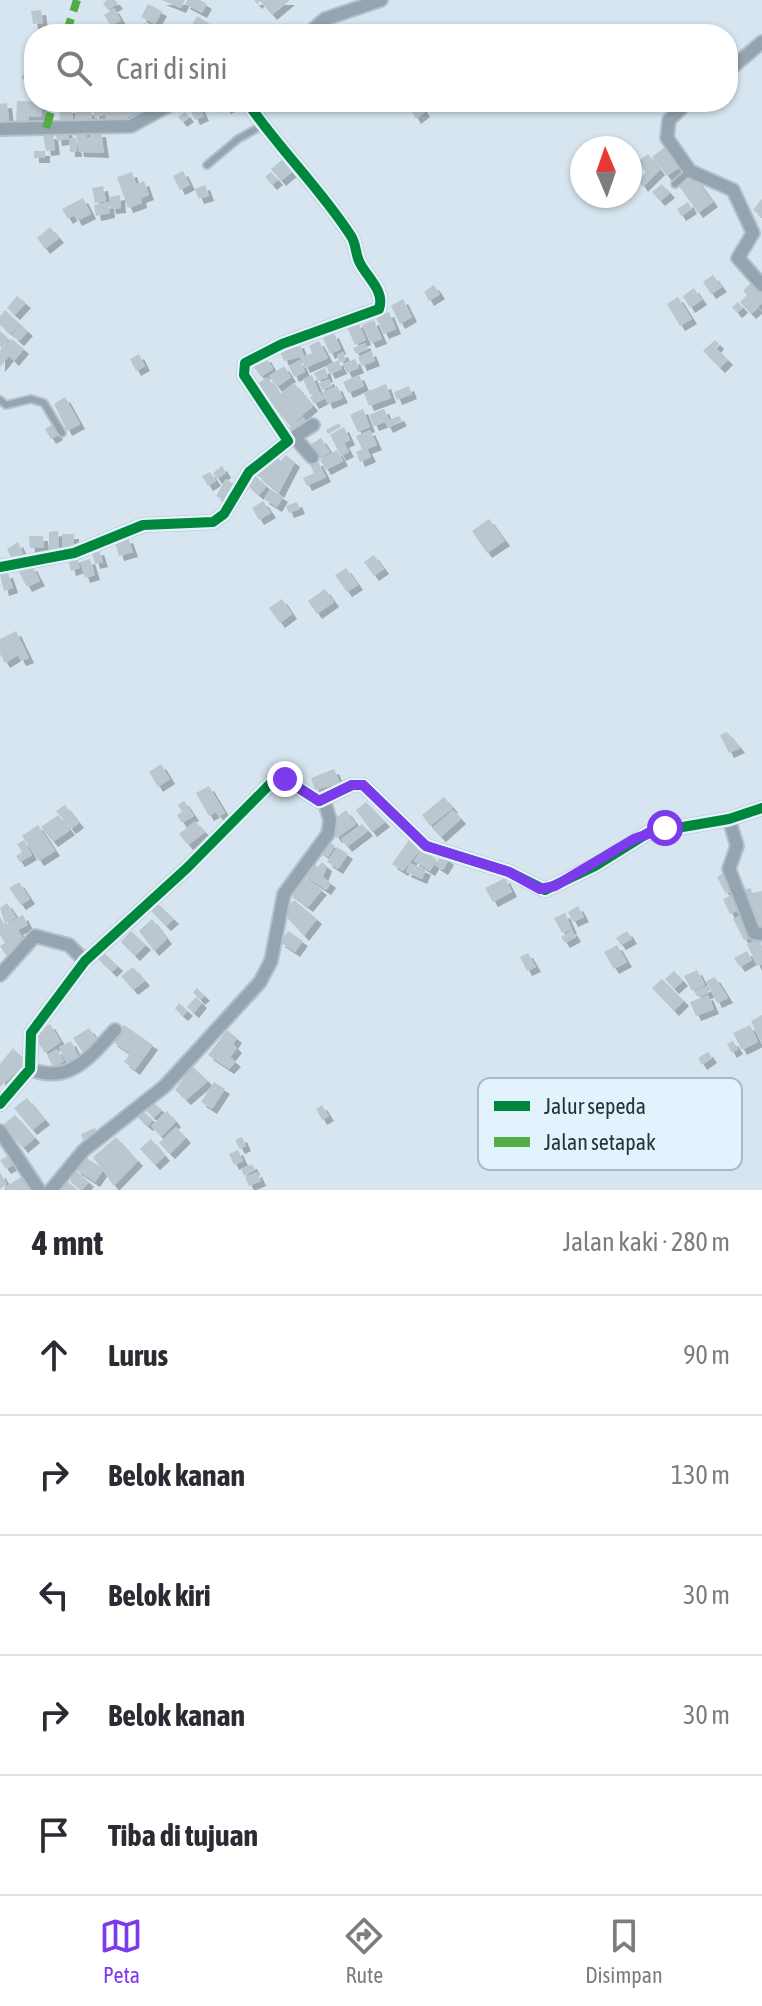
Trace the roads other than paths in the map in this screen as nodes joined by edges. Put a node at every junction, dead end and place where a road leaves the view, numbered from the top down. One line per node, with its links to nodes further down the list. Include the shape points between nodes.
1 (381, 0): 2 (street)
2 (319, 24)
3 (762, 42): 4 (street)
4 (738, 62)
5 (157, 112): 9 (street, via 131,126)
6 (254, 112): 8 (street)
7 (677, 112): 11 (street, via 666,132)
8 (263, 125): 10 (lane); 17 (street, via 354,239 359,262 382,299 379,309 245,363 244,375)
9 (0, 129)
10 (207, 165)
11 (690, 171): 12 (lane); 13 (street, via 737,195 753,233 738,258)
12 (675, 184)
13 (762, 285)
14 (0, 400): 16 (lane, via 6,405 31,399 44,403)
15 (313, 425): 17 (street)
16 (62, 433)
17 (292, 440): 18 (street); 19 (street, via 249,472 224,514 213,522 143,525 74,553)
18 (312, 457)
19 (0, 567)
20 (324, 800): 22 (street, via 363,785 426,846 509,872 545,890 648,833); 24 (street, via 275,779); 31 (street, via 328,834 284,894 271,961 260,982 165,1086 84,1150)
21 (762, 808): 22 (street)
22 (729, 819): 23 (street, via 737,846 729,869 754,933)
23 (762, 934)
24 (85, 961): 25 (street, via 69,945 35,936); 27 (street, via 31,1033)
25 (0, 975)
26 (115, 1030): 27 (street, via 70,1072 55,1075)
27 (30, 1069): 28 (street)
28 (0, 1104)
29 (0, 1131): 30 (street)
30 (39, 1190)
31 (51, 1190)

